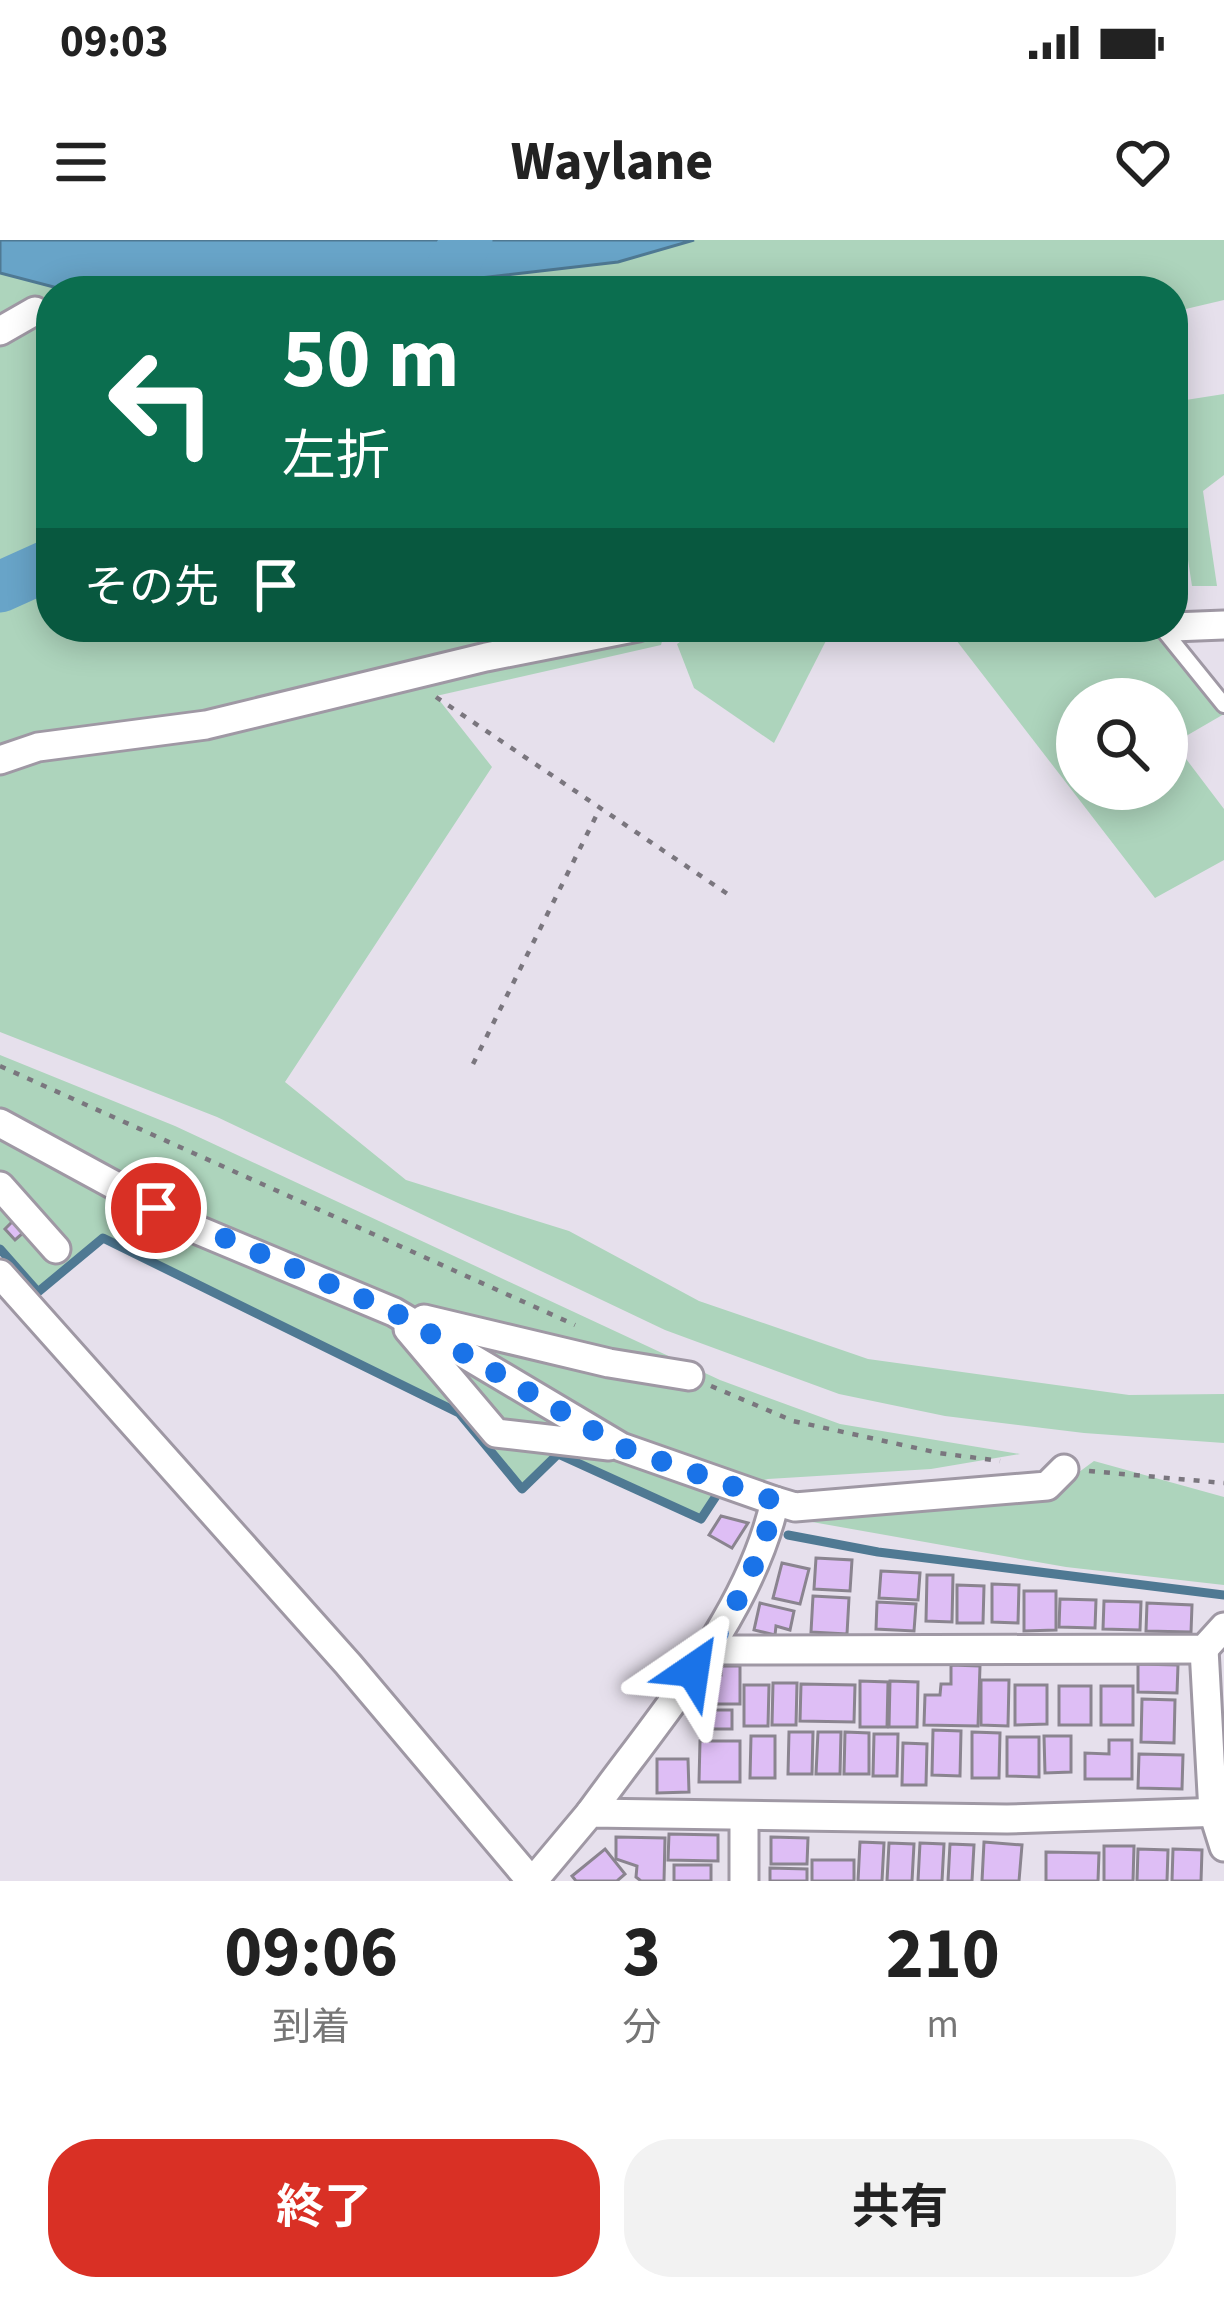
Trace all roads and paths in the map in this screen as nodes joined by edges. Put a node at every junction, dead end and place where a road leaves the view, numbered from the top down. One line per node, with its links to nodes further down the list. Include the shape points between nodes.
1 (35, 310): 2 (street)
2 (0, 331)
3 (1224, 625): 4 (street)
4 (1188, 626)
5 (568, 642): 7 (street)
6 (1173, 642): 8 (lane)
7 (406, 677): 9 (street, via 206,725 38,747); 10 (path)
8 (1224, 705)
9 (0, 760)
10 (600, 808): 11 (path); 12 (path)
11 (732, 897)
12 (473, 1064)
13 (0, 1066): 19 (path)
14 (0, 1124): 18 (street, via 193,1228)
15 (0, 1186): 16 (street)
16 (56, 1250)
17 (0, 1274): 33 (street)
18 (394, 1312): 20 (street); 21 (street); 21 (street, via 496,1433)
19 (582, 1328)
20 (689, 1376): 22 (path, via 793,1421)
21 (621, 1447): 25 (street)
22 (1002, 1461)
23 (1064, 1468): 24 (path); 25 (street, via 1047,1486 796,1508)
24 (1224, 1483)
25 (775, 1501): 28 (street, via 768,1532)
26 (1224, 1627): 27 (street)
27 (1204, 1649): 28 (street); 29 (street)
28 (708, 1650): 30 (street)
29 (1218, 1812): 31 (street); 32 (street)
30 (590, 1813): 31 (street); 33 (street)
31 (744, 1816): 34 (street)
32 (1224, 1847)
33 (539, 1879)
34 (743, 1881)

